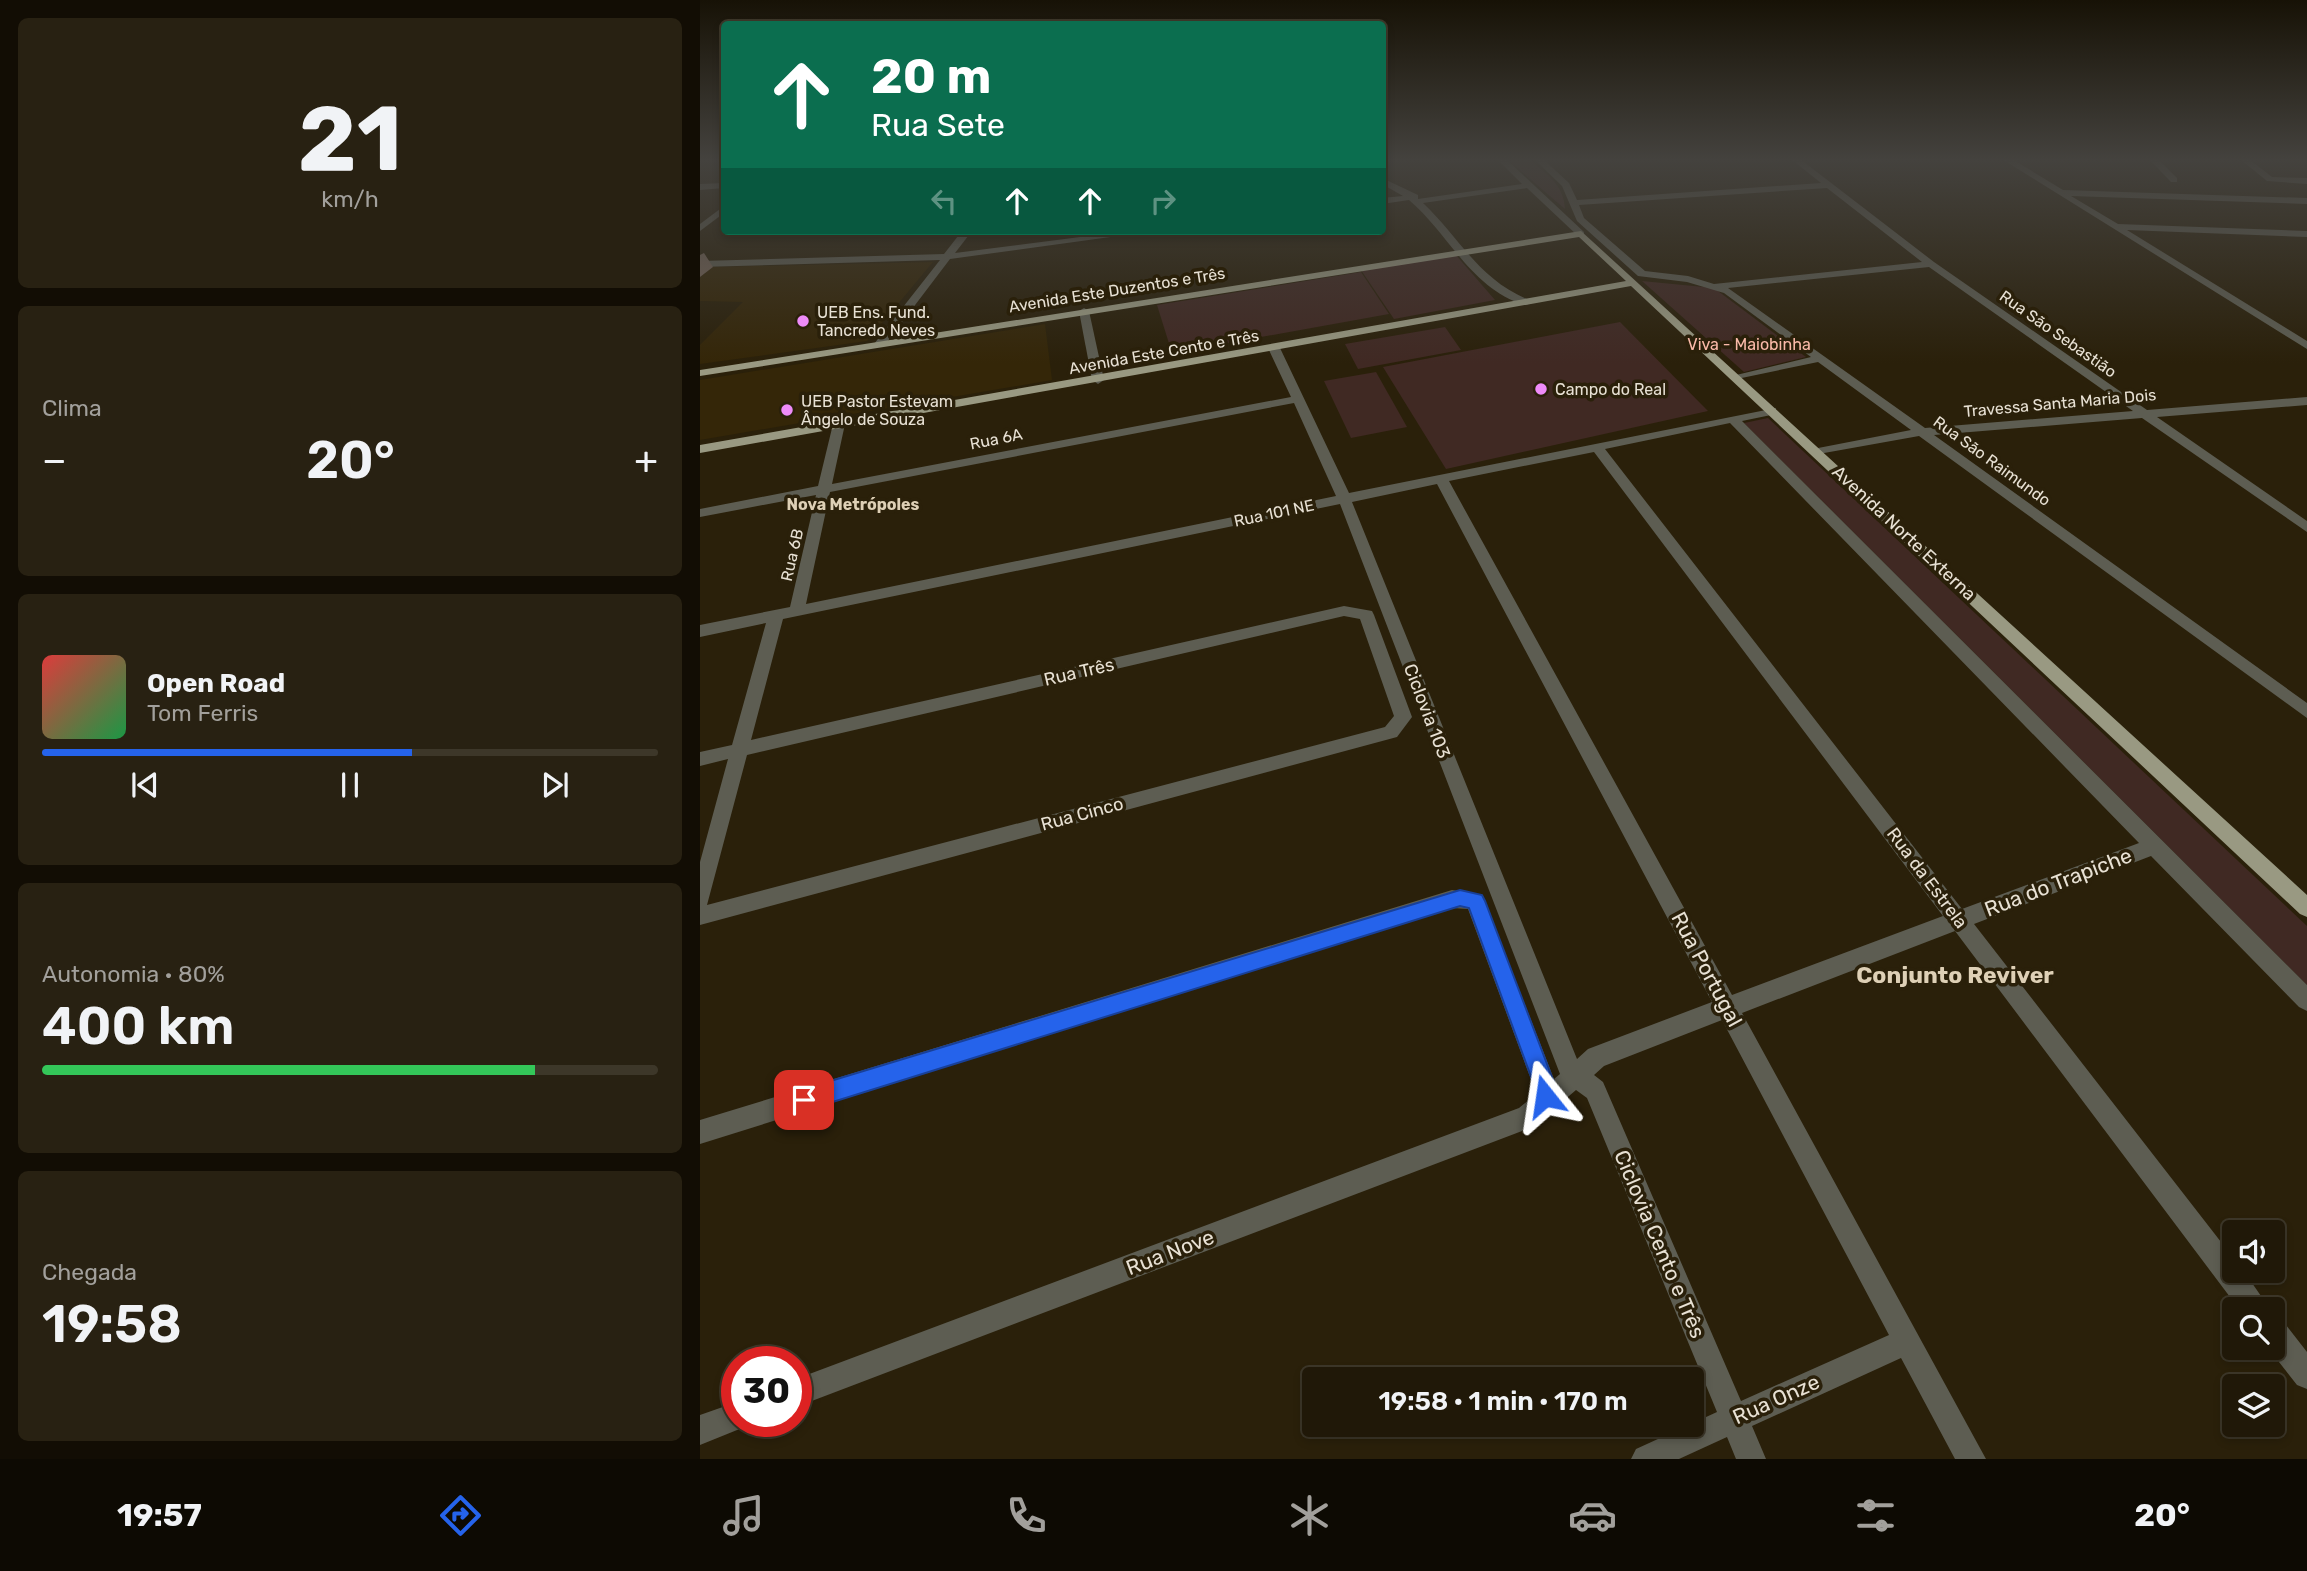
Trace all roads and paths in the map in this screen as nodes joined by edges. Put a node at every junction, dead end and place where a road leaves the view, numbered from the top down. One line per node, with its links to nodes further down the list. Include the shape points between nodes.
1 (1441, 227): 11 (street)
2 (1574, 227): 7 (street, Avenida Norte Externa)
3 (1587, 227): 15 (street)
4 (1882, 227): 14 (street, Rua São Sebastião)
5 (2118, 227): 20 (street)
6 (2120, 227): 8 (street)
7 (1581, 234): 11 (main road, Avenida Este Duzentos e Três); 15 (main road, Avenida Norte Externa)
8 (2307, 234)
9 (964, 235): 12 (street)
10 (1118, 235): 12 (street)
11 (1462, 251): 17 (street, via 1495,289); 18 (main road, Avenida Este Duzentos e Três)
12 (947, 257): 13 (street); 19 (street)
13 (700, 264)
14 (1931, 264): 16 (street); 29 (street, Rua São Sebastião)
15 (1634, 278): 16 (street, Rua São Raimundo, via 1688,279); 17 (main road, Avenida Este Cento e Três); 24 (main road, Avenida Norte Externa)
16 (1717, 286): 22 (street, Rua São Raimundo)
17 (1525, 302): 21 (main road, Avenida Este Cento e Três)
18 (1084, 311): 19 (main road, Avenida Este Duzentos e Três); 25 (street)
19 (880, 344): 23 (main road, Avenida Este Duzentos e Três)
20 (2307, 346)
21 (1274, 348): 25 (main road, Avenida Este Cento e Três); 26 (street, Ciclovia 103)
22 (1819, 358): 24 (street); 32 (street, Rua São Raimundo)
23 (700, 373)
24 (1736, 378): 28 (main road, Avenida Norte Externa)
25 (1098, 380): 31 (main road, Avenida Este Cento e Três)
26 (1298, 399): 37 (street, Rua 6A); 38 (street, Ciclovia 103)
27 (2307, 401): 29 (street, Travessa Santa Maria Dois)
28 (1772, 411): 30 (street, Rua 101 NE); 35 (main road, Avenida Norte Externa)
29 (2143, 413): 32 (street, Travessa Santa Maria Dois); 40 (street, Rua São Sebastião)
30 (1733, 419): 33 (street, Rua 101 NE); 49 (street)
31 (839, 424): 34 (main road, Avenida Este Cento e Três); 37 (street, Rua 6B)
32 (1921, 432): 35 (street, Travessa Santa Maria Dois); 46 (street, Rua São Raimundo)
33 (1597, 447): 36 (street, Rua 101 NE); 53 (street, Rua da Estrela)
34 (700, 449)
35 (1818, 452): 51 (main road, Avenida Norte Externa)
36 (1441, 478): 38 (street, Rua 101 NE); 55 (street, Rua Portugal)
37 (824, 489): 39 (street, Rua 6A); 41 (street, Rua 6B)
38 (1344, 499): 41 (street, Rua 101 NE); 44 (street, Ciclovia 103)
39 (700, 513)
40 (2307, 528)
41 (797, 611): 42 (street, Rua 101 NE)
42 (776, 615): 43 (street, Rua 101 NE); 47 (street)
43 (700, 631)
44 (1407, 658): 45 (street); 56 (street, Ciclovia 103, via 1565,1062)
45 (1384, 664): 47 (street, Rua Três, via 1366,615 1344,611); 52 (street, Rua Cinco, via 1403,717 1391,732)
46 (2307, 712)
47 (740, 750): 48 (street, Rua Três); 50 (street)
48 (700, 759)
49 (2154, 846): 53 (street, Rua do Trapiche); 54 (street)
50 (700, 899)
51 (2307, 908)
52 (700, 916)
53 (1959, 920): 55 (street, Rua do Trapiche); 59 (street, Rua da Estrela)
54 (2307, 1000)
55 (1728, 1007): 56 (street, Rua do Trapiche, via 1596,1057); 60 (street, Rua Portugal)
56 (1574, 1075): 57 (street, Rua Nove); 64 (street, Ciclovia Cento e Três, via 1595,1090)
57 (1541, 1106): 58 (street, via 1545,1085 1475,901 1452,899); 63 (street, Rua Nove, via 1527,1117)
58 (700, 1132)
59 (2247, 1297)
60 (1907, 1341): 64 (street, Rua Onze); 69 (street, Rua Portugal)
61 (2285, 1347): 62 (street)
62 (2307, 1375)
63 (812, 1387)
64 (1733, 1417): 67 (street, Rua Onze); 68 (street, Ciclovia Cento e Três)
65 (721, 1422): 66 (street)
66 (700, 1430)
67 (1646, 1459)
68 (1751, 1459)
69 (1971, 1459)

